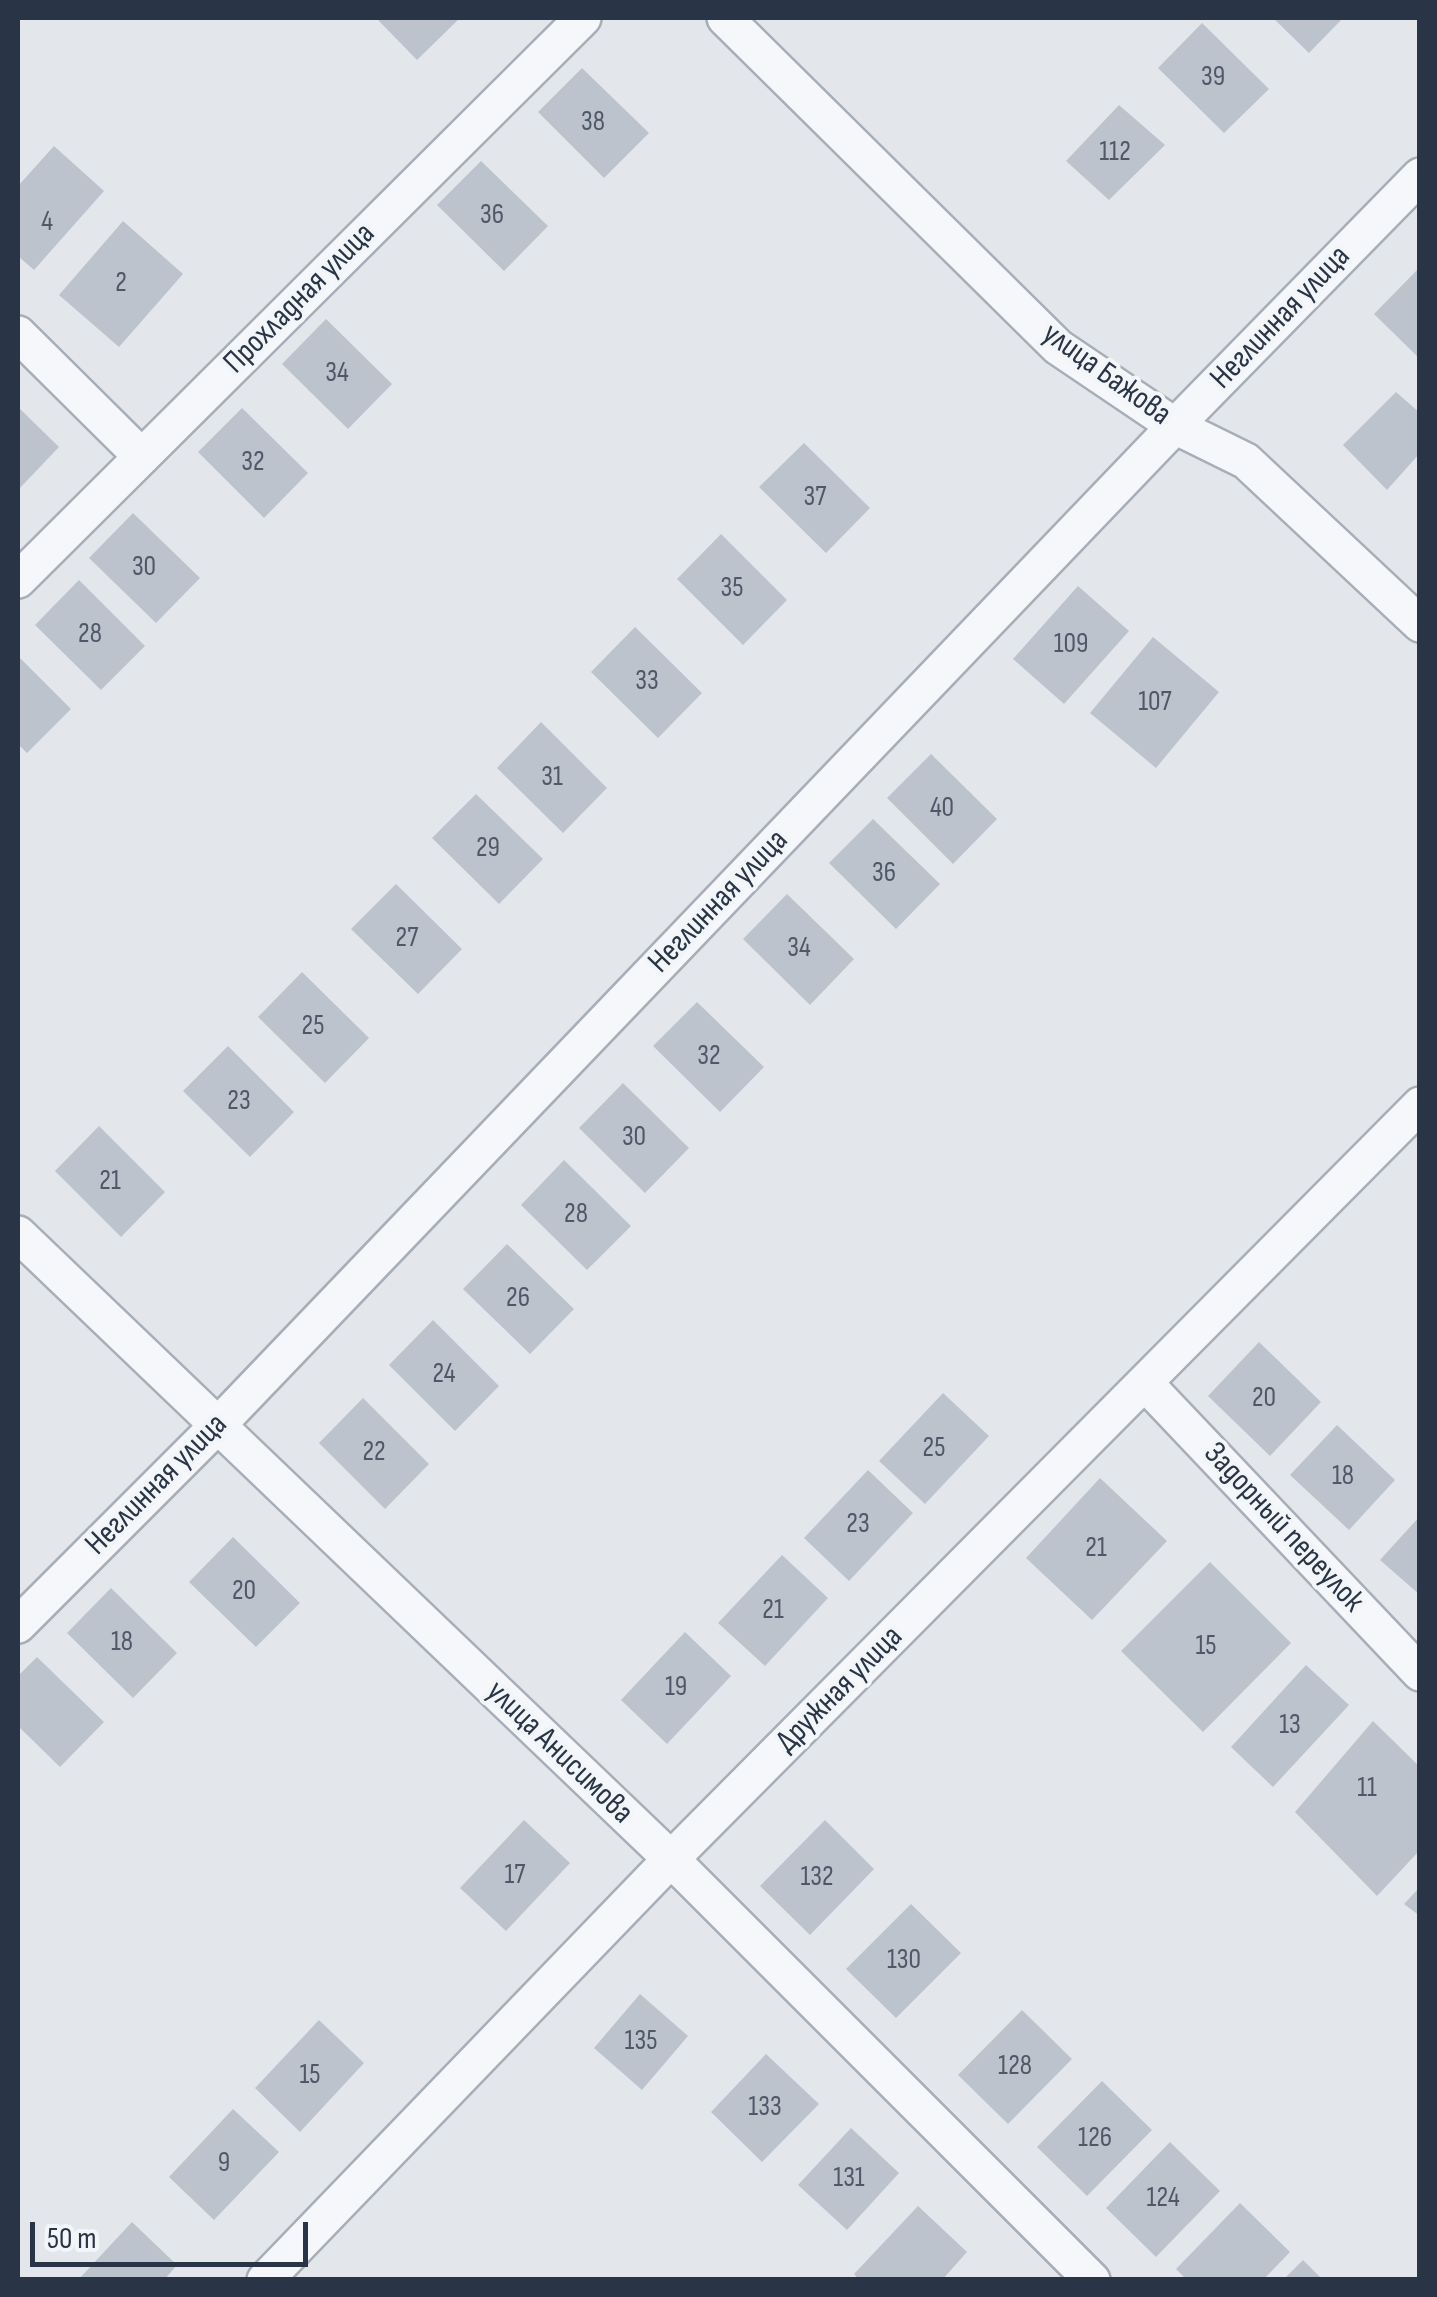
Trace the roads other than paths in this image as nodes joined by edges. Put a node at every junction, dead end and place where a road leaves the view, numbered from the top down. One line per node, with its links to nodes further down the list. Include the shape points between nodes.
1 (583, 18): 6 (street, Прохладная улица)
2 (724, 18): 5 (street, улица Бажова, via 1058,347)
3 (1420, 176): 5 (street, Неглинная улица)
4 (18, 334): 6 (street)
5 (1175, 426): 8 (street, улица Бажова, via 1246,461); 12 (street, Неглинная улица)
6 (142, 457): 7 (street, Прохладная улица)
7 (18, 580)
8 (1420, 624)
9 (1420, 1104): 11 (street, Дружная улица)
10 (18, 1234): 12 (street, улица Анисимова)
11 (1146, 1384): 14 (street, Задорный переулок); 15 (street, Дружная улица)
12 (216, 1426): 13 (street, Неглинная улица); 15 (street, улица Анисимова)
13 (18, 1625)
14 (1420, 1673)
15 (671, 1859): 16 (street, Дружная улица); 17 (street, улица Анисимова)
16 (265, 2280)
17 (1092, 2280)

